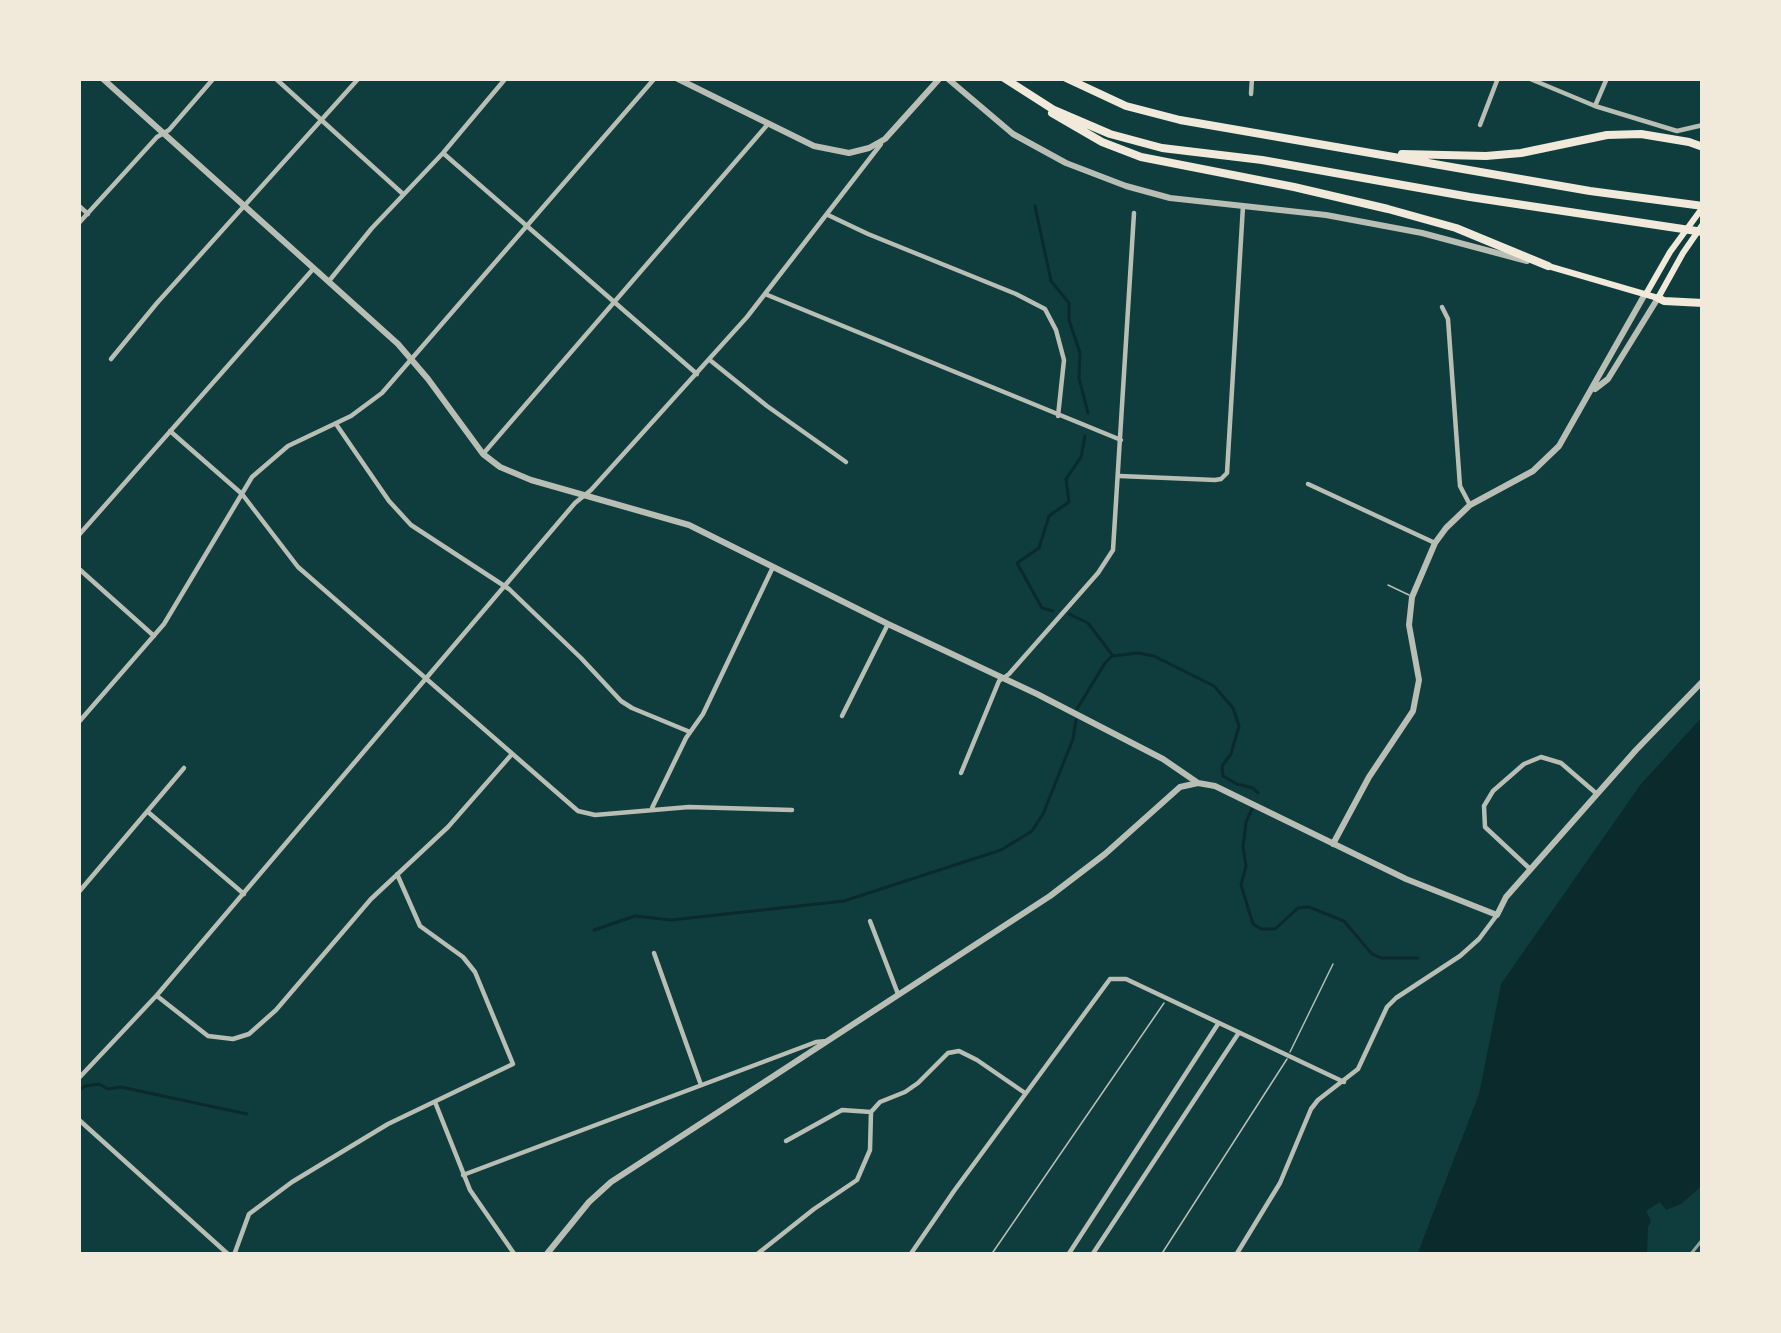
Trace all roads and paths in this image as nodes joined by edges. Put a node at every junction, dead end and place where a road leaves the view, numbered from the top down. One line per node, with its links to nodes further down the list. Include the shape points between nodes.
1 (102, 78): 22 (street)
2 (214, 78): 22 (street)
3 (275, 78): 18 (street)
4 (359, 78): 18 (street)
5 (506, 78): 25 (street)
6 (655, 78): 36 (street)
7 (676, 78): 19 (street)
8 (944, 78): 23 (street); 30 (street, via 1013,134 1066,163 1170,198)
9 (1004, 78): 15 (highway)
10 (1066, 78): 26 (highway, via 1156,114)
11 (1252, 78): 16 (street)
12 (1498, 78): 20 (street)
13 (1528, 78): 17 (street)
14 (1607, 78): 17 (street)
15 (1016, 88): 37 (highway, via 1110,134 1162,148); 38 (highway, via 1141,157 1411,215)
16 (1251, 94)
17 (1595, 106): 21 (street, via 1676,130)
18 (322, 120): 27 (street); 29 (street)
19 (768, 124): 23 (street, via 839,153); 44 (street)
20 (1480, 124)
21 (1703, 125)
22 (163, 134): 29 (street); 33 (street)
23 (884, 140): 34 (street)
24 (1703, 147): 26 (highway, via 1641,134 1486,156)
25 (443, 153): 27 (street); 36 (street)
26 (1376, 154): 31 (highway)
27 (403, 194): 40 (street)
28 (78, 205): 33 (street)
29 (244, 206): 39 (street); 47 (street)
30 (1243, 206): 38 (street, via 1422,233); 58 (street, via 1225,477)
31 (1703, 207): 42 (main road)
32 (1133, 213): 55 (street)
33 (88, 214): 35 (street)
34 (828, 215): 41 (street); 52 (street, via 1045,309 1064,360)
35 (78, 224)
36 (529, 225): 44 (street); 48 (street)
37 (1703, 228): 43 (main road)
38 (1549, 266): 42 (main road)
39 (314, 268): 40 (street); 54 (street)
40 (329, 281): 48 (street)
41 (765, 294): 49 (street); 52 (street)
42 (1645, 294): 43 (main road); 51 (street)
43 (1658, 298): 45 (highway); 51 (street)
44 (615, 300): 50 (street); 56 (street)
45 (1703, 303)
46 (1442, 307): 62 (street, via 1460,486)
47 (111, 359)
48 (412, 359): 53 (street, via 382,393); 56 (street)
49 (709, 360): 50 (street); 57 (street)
50 (697, 374): 61 (street)
51 (1593, 391): 62 (street, via 1546,460)
52 (1058, 416): 55 (street)
53 (336, 424): 60 (street, via 273,456); 68 (street, via 411,525)
54 (170, 431): 60 (street); 63 (street)
55 (1120, 440): 58 (street)
56 (483, 454): 61 (street)
57 (846, 461)
58 (1119, 476): 72 (street, via 1107,560)
59 (1308, 484): 64 (street)
60 (242, 494): 71 (street); 73 (street, via 298,567)
61 (585, 495): 65 (street, via 689,525); 68 (street)
62 (1470, 506): 64 (street)
63 (78, 536)
64 (1435, 543): 69 (street)
65 (773, 567): 70 (street); 77 (street)
66 (78, 568): 71 (street)
67 (1388, 585): 69 (lane)
68 (506, 586): 73 (street); 77 (street, via 621,701)
69 (1412, 597): 86 (street, via 1418,695)
70 (888, 624): 72 (street); 75 (street)
71 (155, 637): 76 (street)
72 (1004, 678): 80 (street); 81 (street)
73 (427, 679): 78 (street); 90 (street)
74 (1703, 681): 82 (street)
75 (842, 716)
76 (78, 724)
77 (690, 732): 84 (street)
78 (512, 754): 84 (street, via 578,811); 88 (street)
79 (184, 769): 85 (street)
80 (961, 773)
81 (1198, 783): 86 (street); 95 (street, via 1176,789 1051,896)
82 (1598, 794): 87 (street); 87 (street, via 1544,757 1490,794 1485,827)
83 (792, 810): 84 (street)
84 (652, 811)
85 (148, 812): 89 (street); 90 (street)
86 (1333, 844): 91 (street)
87 (1530, 869): 91 (street)
88 (397, 874): 96 (street, via 250,1034 208,1036); 106 (street, via 420,926 475,972 513,1064)
89 (78, 893)
90 (244, 894): 96 (street)
91 (1498, 915): 103 (street, via 1460,956 1390,1003)
92 (869, 921): 95 (street)
93 (654, 953): 104 (street)
94 (1333, 964): 101 (lane)
95 (898, 994): 100 (street)
96 (157, 995): 102 (street)
97 (1166, 1000): 98 (street); 105 (street, via 1126,979 1110,980); 116 (lane)
98 (1218, 1024): 99 (street); 117 (street)
99 (1239, 1033): 101 (street); 118 (street)
100 (827, 1041): 104 (street); 113 (street, via 605,1186)
101 (1288, 1056): 103 (street); 119 (lane)
102 (78, 1079)
103 (1344, 1082): 120 (street, via 1312,1107 1277,1189)
104 (701, 1084): 110 (street)
105 (1025, 1093): 107 (street, via 953,1051); 115 (street)
106 (435, 1102): 110 (street); 111 (street, via 360,1139 255,1208)
107 (871, 1112): 109 (street, via 842,1110); 114 (street, via 870,1150 857,1180)
108 (78, 1119): 111 (street)
109 (786, 1141)
110 (463, 1175): 112 (street)
111 (231, 1255)
112 (515, 1255)
113 (546, 1255)
114 (756, 1255)
115 (910, 1255)
116 (992, 1255)
117 (1068, 1255)
118 (1092, 1255)
119 (1161, 1255)
120 (1236, 1255)

